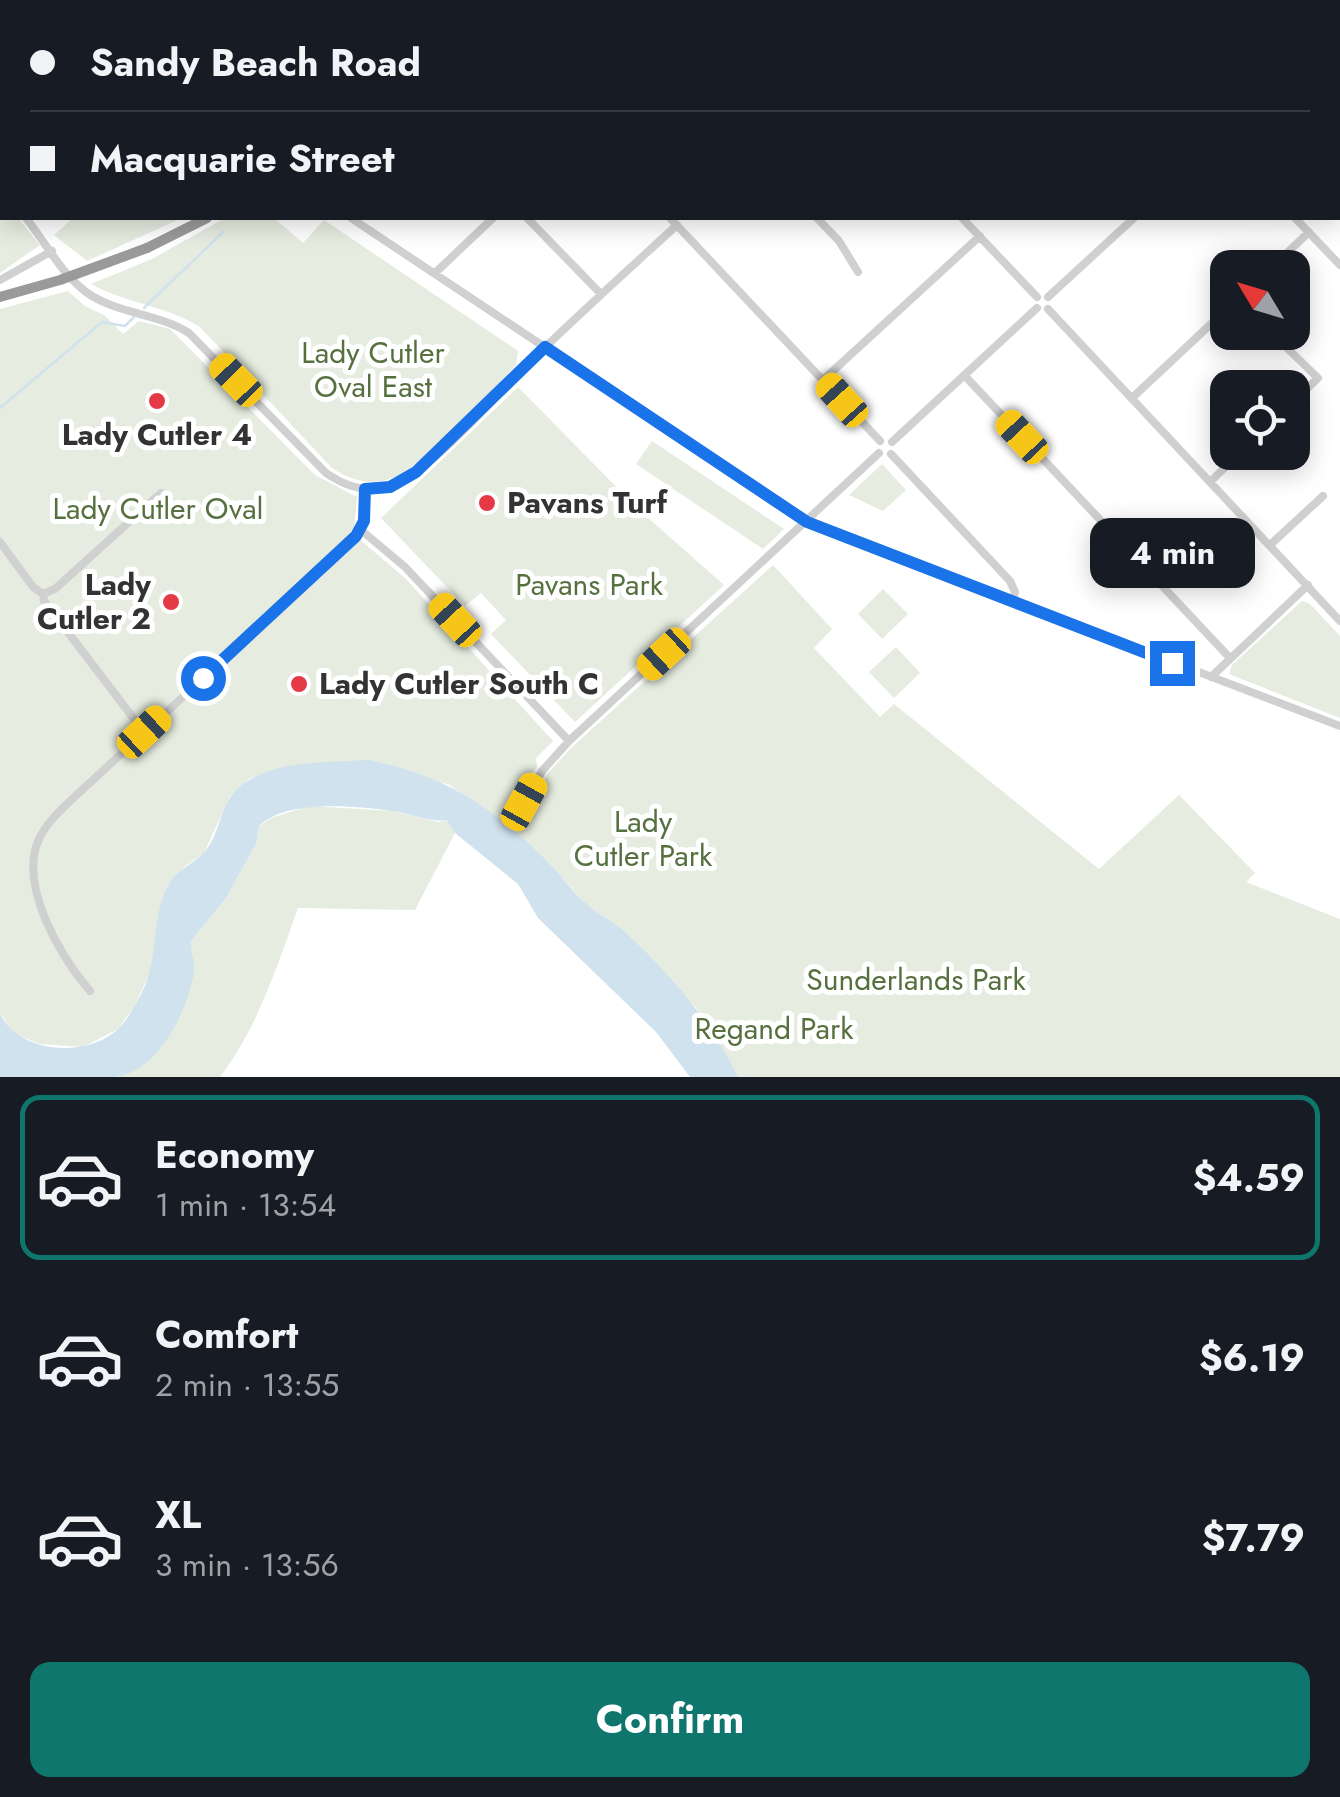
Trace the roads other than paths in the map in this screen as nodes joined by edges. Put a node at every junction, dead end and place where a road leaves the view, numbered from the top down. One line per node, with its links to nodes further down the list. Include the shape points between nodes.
1 (28, 220): 15 (street)
2 (203, 220): 21 (highway, bridge, via 113,262)
3 (353, 220): 18 (street)
4 (491, 220): 18 (street)
5 (529, 220): 20 (street)
6 (671, 220): 20 (street)
7 (673, 220): 31 (street)
8 (819, 220): 17 (street)
9 (964, 220): 13 (street)
10 (1132, 220): 23 (street)
11 (1297, 220): 12 (street)
12 (1309, 232): 14 (street); 16 (street)
13 (980, 236): 22 (street); 31 (street)
14 (1290, 250)
15 (52, 251): 19 (street); 39 (street, via 90,295 189,333 317,466)
16 (1340, 265)
17 (858, 272)
18 (435, 273): 27 (street)
19 (0, 280)
20 (602, 294): 27 (street)
21 (0, 297)
22 (1037, 297): 23 (street); 24 (street)
23 (1048, 297): 25 (street)
24 (1036, 308): 25 (street); 30 (street)
25 (1048, 308): 32 (street)
26 (1210, 325): 32 (street)
27 (545, 347): 39 (street, via 416,472 390,487); 42 (street)
28 (1290, 350): 29 (street)
29 (1310, 370)
30 (964, 375): 34 (street); 52 (street)
31 (823, 380): 33 (street)
32 (1132, 398): 38 (street)
33 (880, 442): 34 (street); 35 (street)
34 (892, 442): 36 (street)
35 (879, 453): 36 (street); 42 (street)
36 (892, 454): 48 (street, via 1010,581)
37 (1222, 470): 38 (street)
38 (1210, 482): 45 (street)
39 (365, 489): 43 (street)
40 (161, 492): 47 (street)
41 (1323, 496): 45 (street)
42 (807, 522): 48 (street); 56 (street)
43 (361, 530): 55 (street); 56 (street, via 405,566)
44 (0, 542): 47 (street)
45 (1270, 545): 46 (street)
46 (1308, 585): 50 (street); 52 (street)
47 (44, 594): 55 (street)
48 (1012, 602): 53 (street)
49 (1340, 603): 50 (street)
50 (1331, 611): 51 (street)
51 (1340, 621)
52 (1229, 657): 53 (street)
53 (1212, 678): 54 (street)
54 (1340, 726)
55 (144, 732): 58 (street, via 54,818 34,852 42,909)
56 (569, 742): 57 (street)
57 (524, 802)
58 (90, 991)

